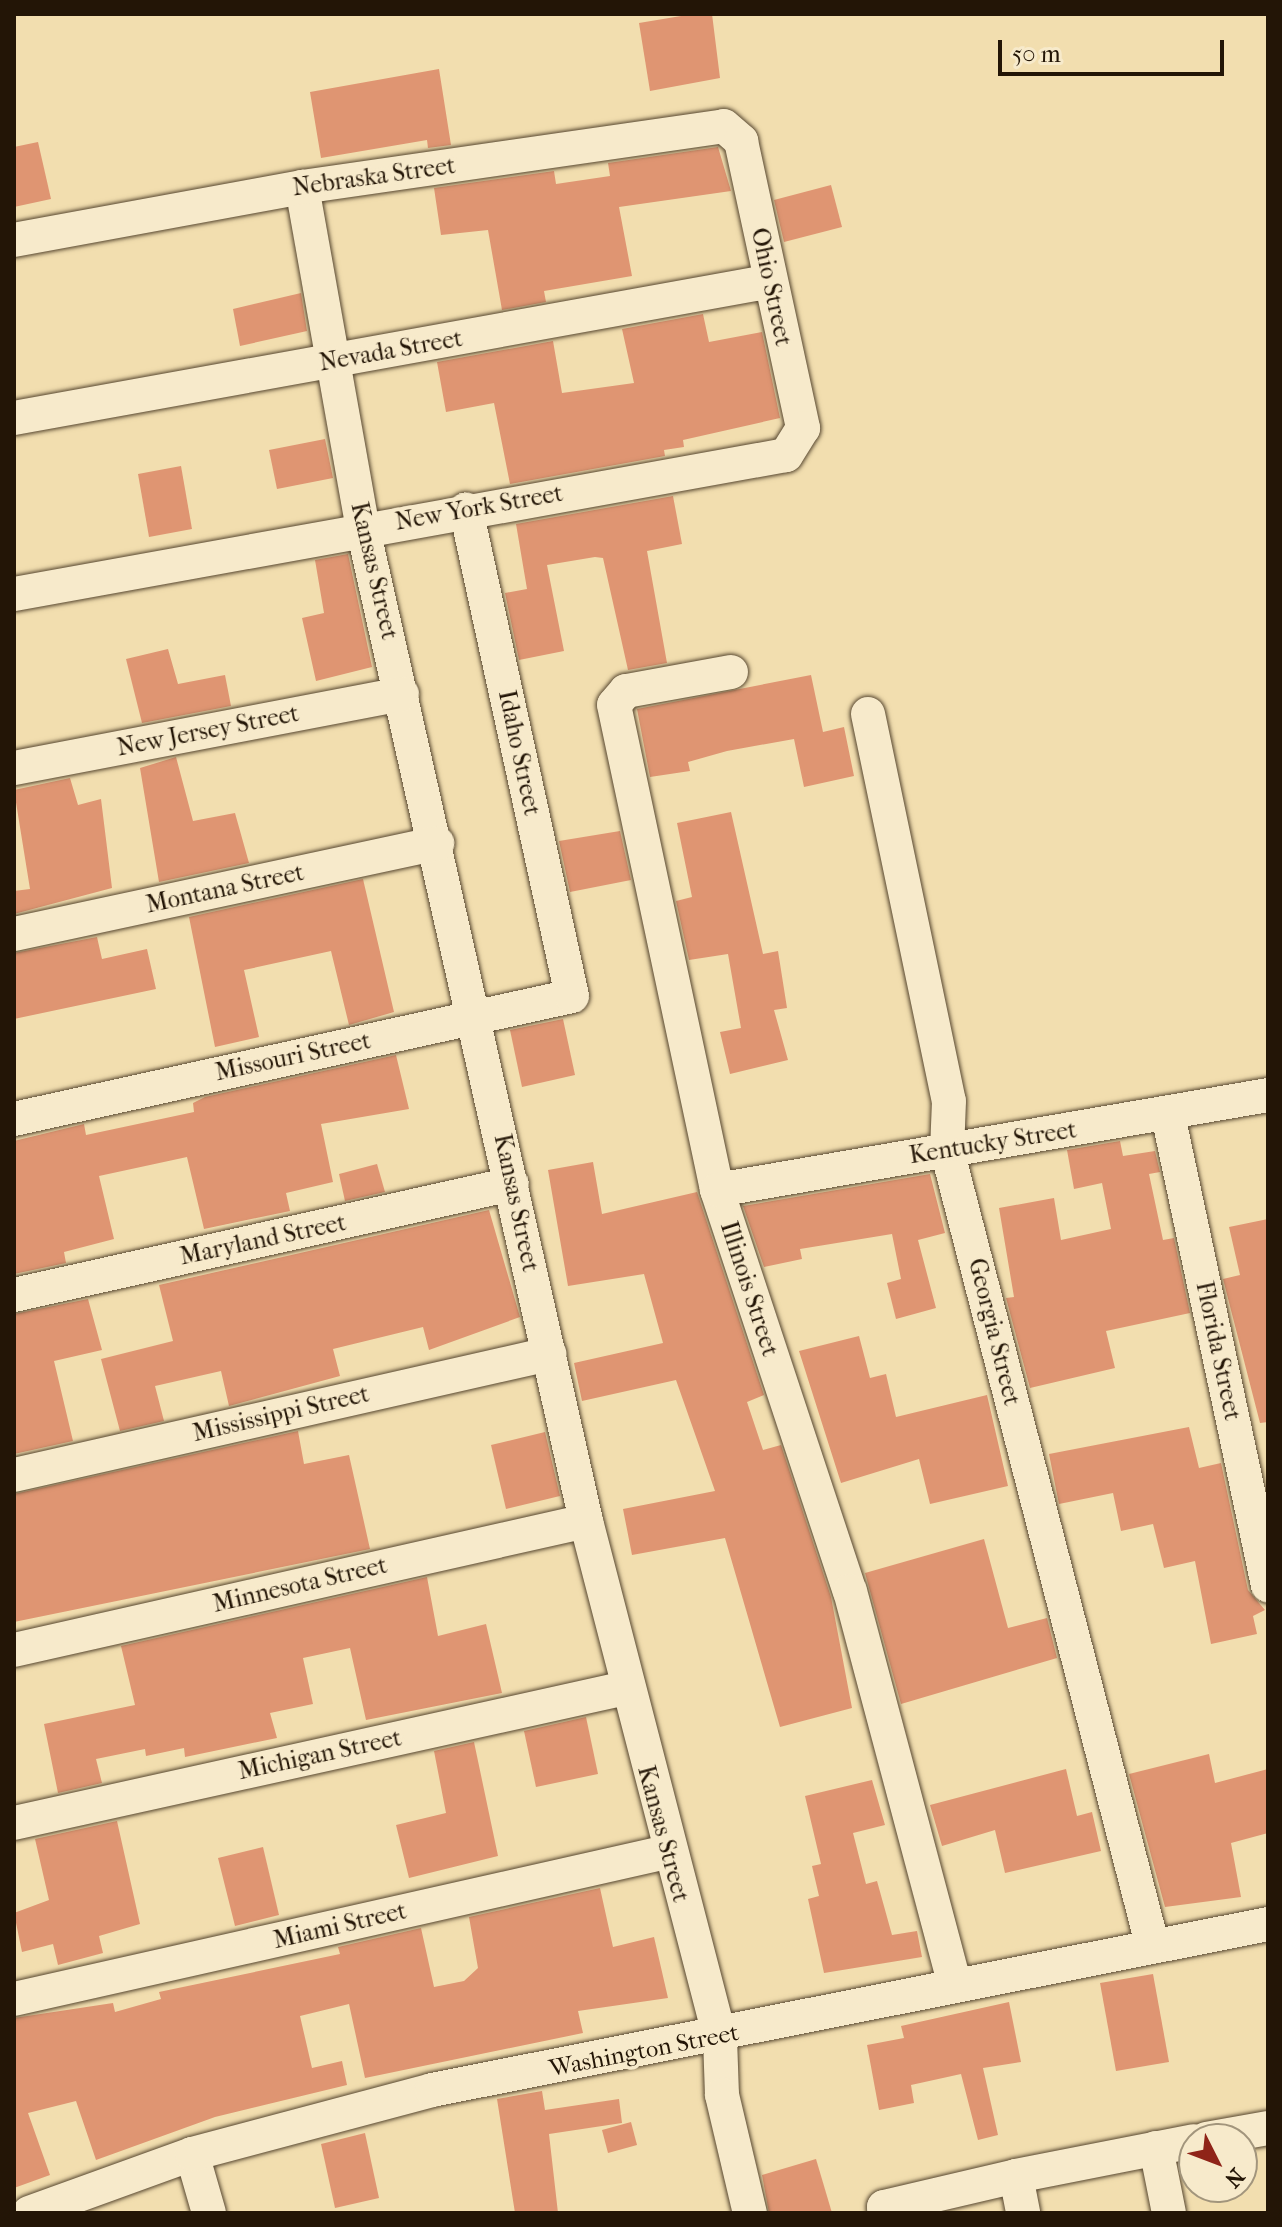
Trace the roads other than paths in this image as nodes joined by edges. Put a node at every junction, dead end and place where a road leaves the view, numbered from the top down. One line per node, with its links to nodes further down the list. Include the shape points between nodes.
1 (735, 131): 2 (street, Nebraska Street, via 724,126); 4 (street, Ohio Street)
2 (302, 187): 3 (street, Nebraska Street); 5 (street, Kansas Street)
3 (14, 240)
4 (767, 282): 5 (street, Nevada Street); 7 (street, Ohio Street, via 803,428)
5 (331, 362): 6 (street, Nevada Street); 9 (street, Kansas Street)
6 (14, 418)
7 (798, 443): 8 (street, New York Street, via 786,455)
8 (466, 509): 9 (street, New York Street); 17 (street, Idaho Street)
9 (363, 529): 10 (street, New York Street); 12 (street, Kansas Street)
10 (14, 594)
11 (731, 672): 24 (street, Illinois Street, via 626,691 614,705)
12 (402, 694): 14 (street, New Jersey Street); 15 (street, Kansas Street)
13 (868, 714): 22 (street, Georgia Street, via 949,1101)
14 (14, 768)
15 (437, 843): 16 (street, Montana Street); 18 (street, Kansas Street)
16 (14, 934)
17 (572, 996): 18 (street, Missouri Street)
18 (477, 1017): 21 (street, Missouri Street); 23 (street, Kansas Street)
19 (1268, 1095): 20 (street, Kentucky Street)
20 (1168, 1115): 22 (street, Kentucky Street); 29 (street, Florida Street)
21 (14, 1119)
22 (947, 1150): 24 (street, Kentucky Street); 35 (street, Georgia Street)
23 (512, 1184): 25 (street, Maryland Street); 26 (street, Kansas Street)
24 (717, 1190): 36 (street, Illinois Street, via 850,1591)
25 (14, 1295)
26 (549, 1354): 27 (street, Mississippi Street); 28 (street, Kansas Street)
27 (14, 1475)
28 (586, 1521): 30 (street, Minnesota Street); 31 (street, Kansas Street)
29 (1268, 1586)
30 (14, 1650)
31 (626, 1688): 32 (street, Michigan Street); 33 (street, Kansas Street)
32 (14, 1823)
33 (667, 1852): 37 (street, Miami Street); 38 (street, Kansas Street)
34 (1268, 1924): 35 (street, Washington Street)
35 (1152, 1944): 36 (street, Washington Street)
36 (955, 1985): 38 (street, Washington Street)
37 (14, 1999)
38 (720, 2038): 41 (street, Washington Street, via 432,2090); 45 (street, Kansas Street, via 722,2095)
39 (1178, 2144): 40 (street)
40 (1156, 2148): 42 (street); 48 (street)
41 (192, 2154): 43 (street, Washington Street); 44 (street)
42 (1016, 2176): 46 (street, via 884,2207); 47 (street)
43 (29, 2213)
44 (209, 2213)
45 (750, 2213)
46 (885, 2213)
47 (1023, 2213)
48 (1169, 2213)

